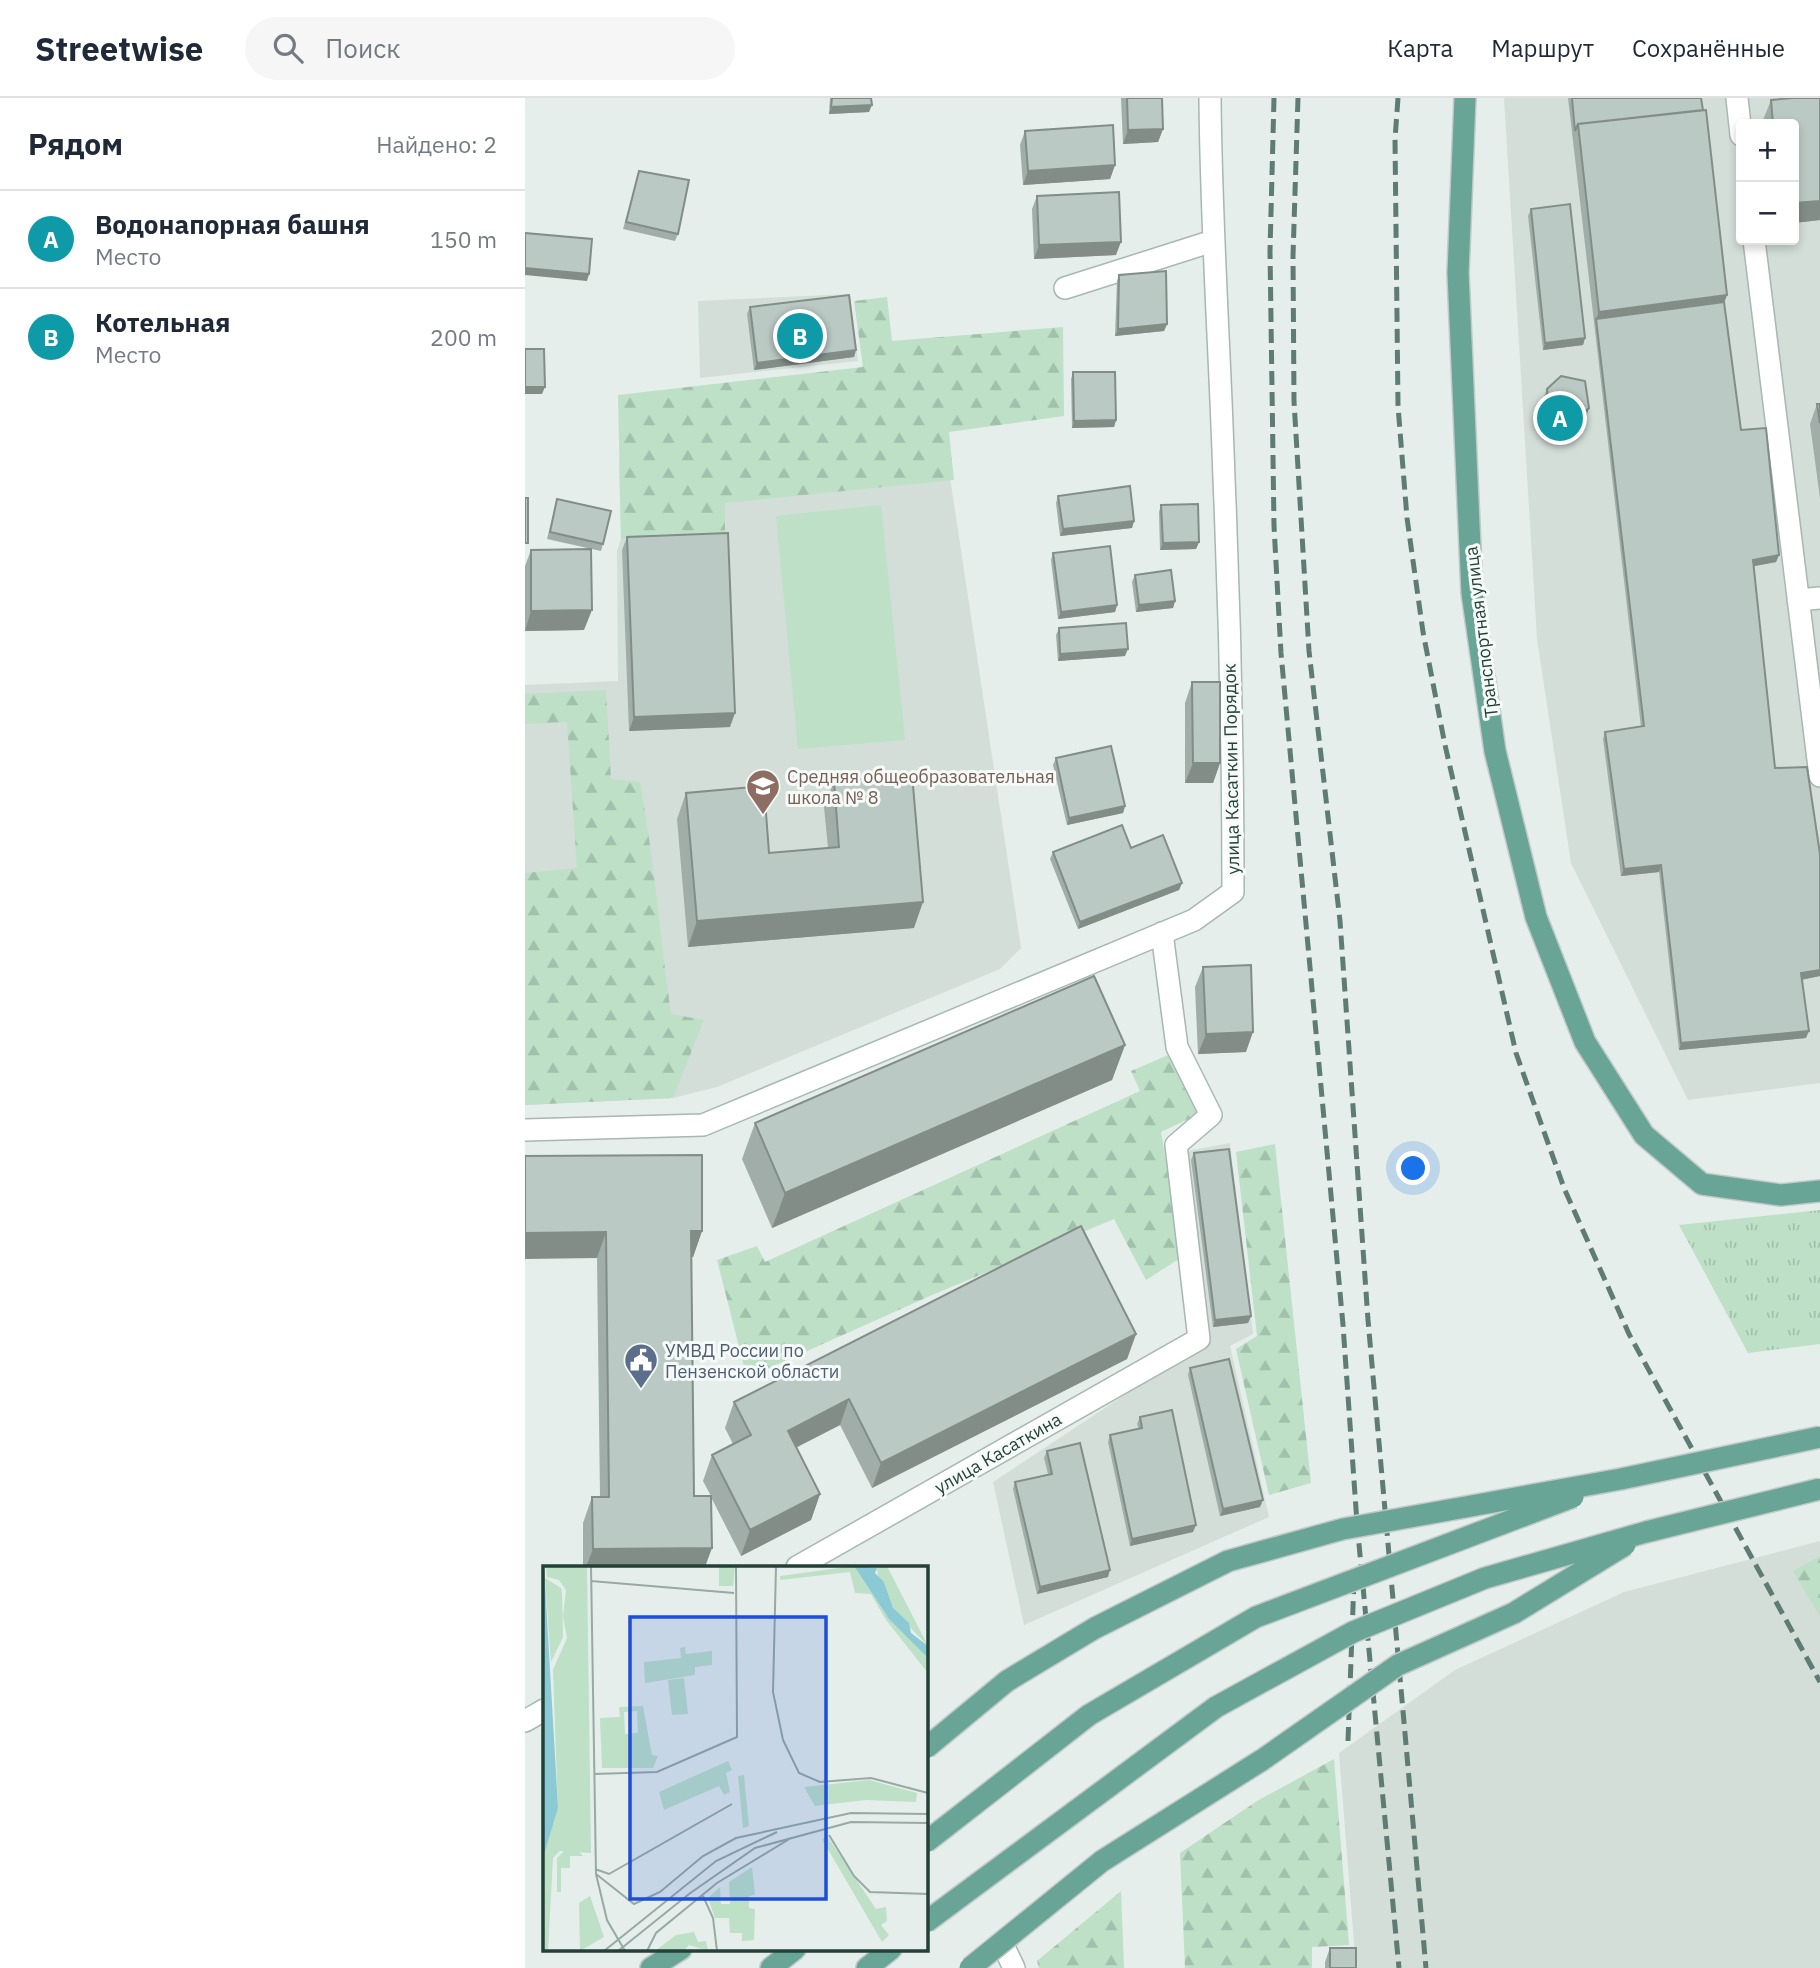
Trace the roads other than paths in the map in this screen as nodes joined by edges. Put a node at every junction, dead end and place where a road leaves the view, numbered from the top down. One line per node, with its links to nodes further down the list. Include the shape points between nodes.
1 (1210, 98): 5 (street, улица Касаткин Порядок)
2 (1465, 98): 14 (main road, Транспортная улица, via 1458,273 1472,579 1496,751 1536,917 1585,1042 1644,1135 1702,1184 1781,1195)
3 (1737, 98): 4 (street)
4 (1739, 119)
5 (1213, 241): 7 (street); 12 (street, улица Касаткин Порядок, via 1224,479 1233,892 1195,920)
6 (1755, 245): 9 (street)
7 (1065, 288)
8 (1820, 598): 9 (street)
9 (1798, 600): 10 (street)
10 (1817, 720): 11 (street)
11 (1820, 776)
12 (1162, 933): 13 (street, улица Касаткин Порядок, via 703,1125); 19 (street, улица Касаткина, via 1177,1047 1210,1115 1176,1145 1199,1339)
13 (525, 1130)
14 (1820, 1191)
15 (1820, 1437): 16 (main road, bridge)
16 (1621, 1479): 22 (main road, bridge, via 1343,1529 1228,1561 1095,1628 1007,1681); 23 (main road, bridge, via 1256,1618 1089,1715)
17 (1820, 1489): 18 (main road, bridge)
18 (1646, 1532): 24 (main road, bridge, via 1485,1578 1353,1632 1216,1707); 32 (main road, bridge, via 1514,1614 1398,1665 1262,1760 1102,1861)
19 (799, 1566)
20 (543, 1711): 21 (street)
21 (525, 1721)
22 (927, 1747)
23 (927, 1841)
24 (927, 1921)
25 (1004, 1947): 33 (street)
26 (678, 1951): 29 (main road)
27 (792, 1951): 30 (main road)
28 (888, 1951): 31 (main road)
29 (651, 1968)
30 (771, 1968)
31 (867, 1968)
32 (970, 1968)
33 (1014, 1968)

